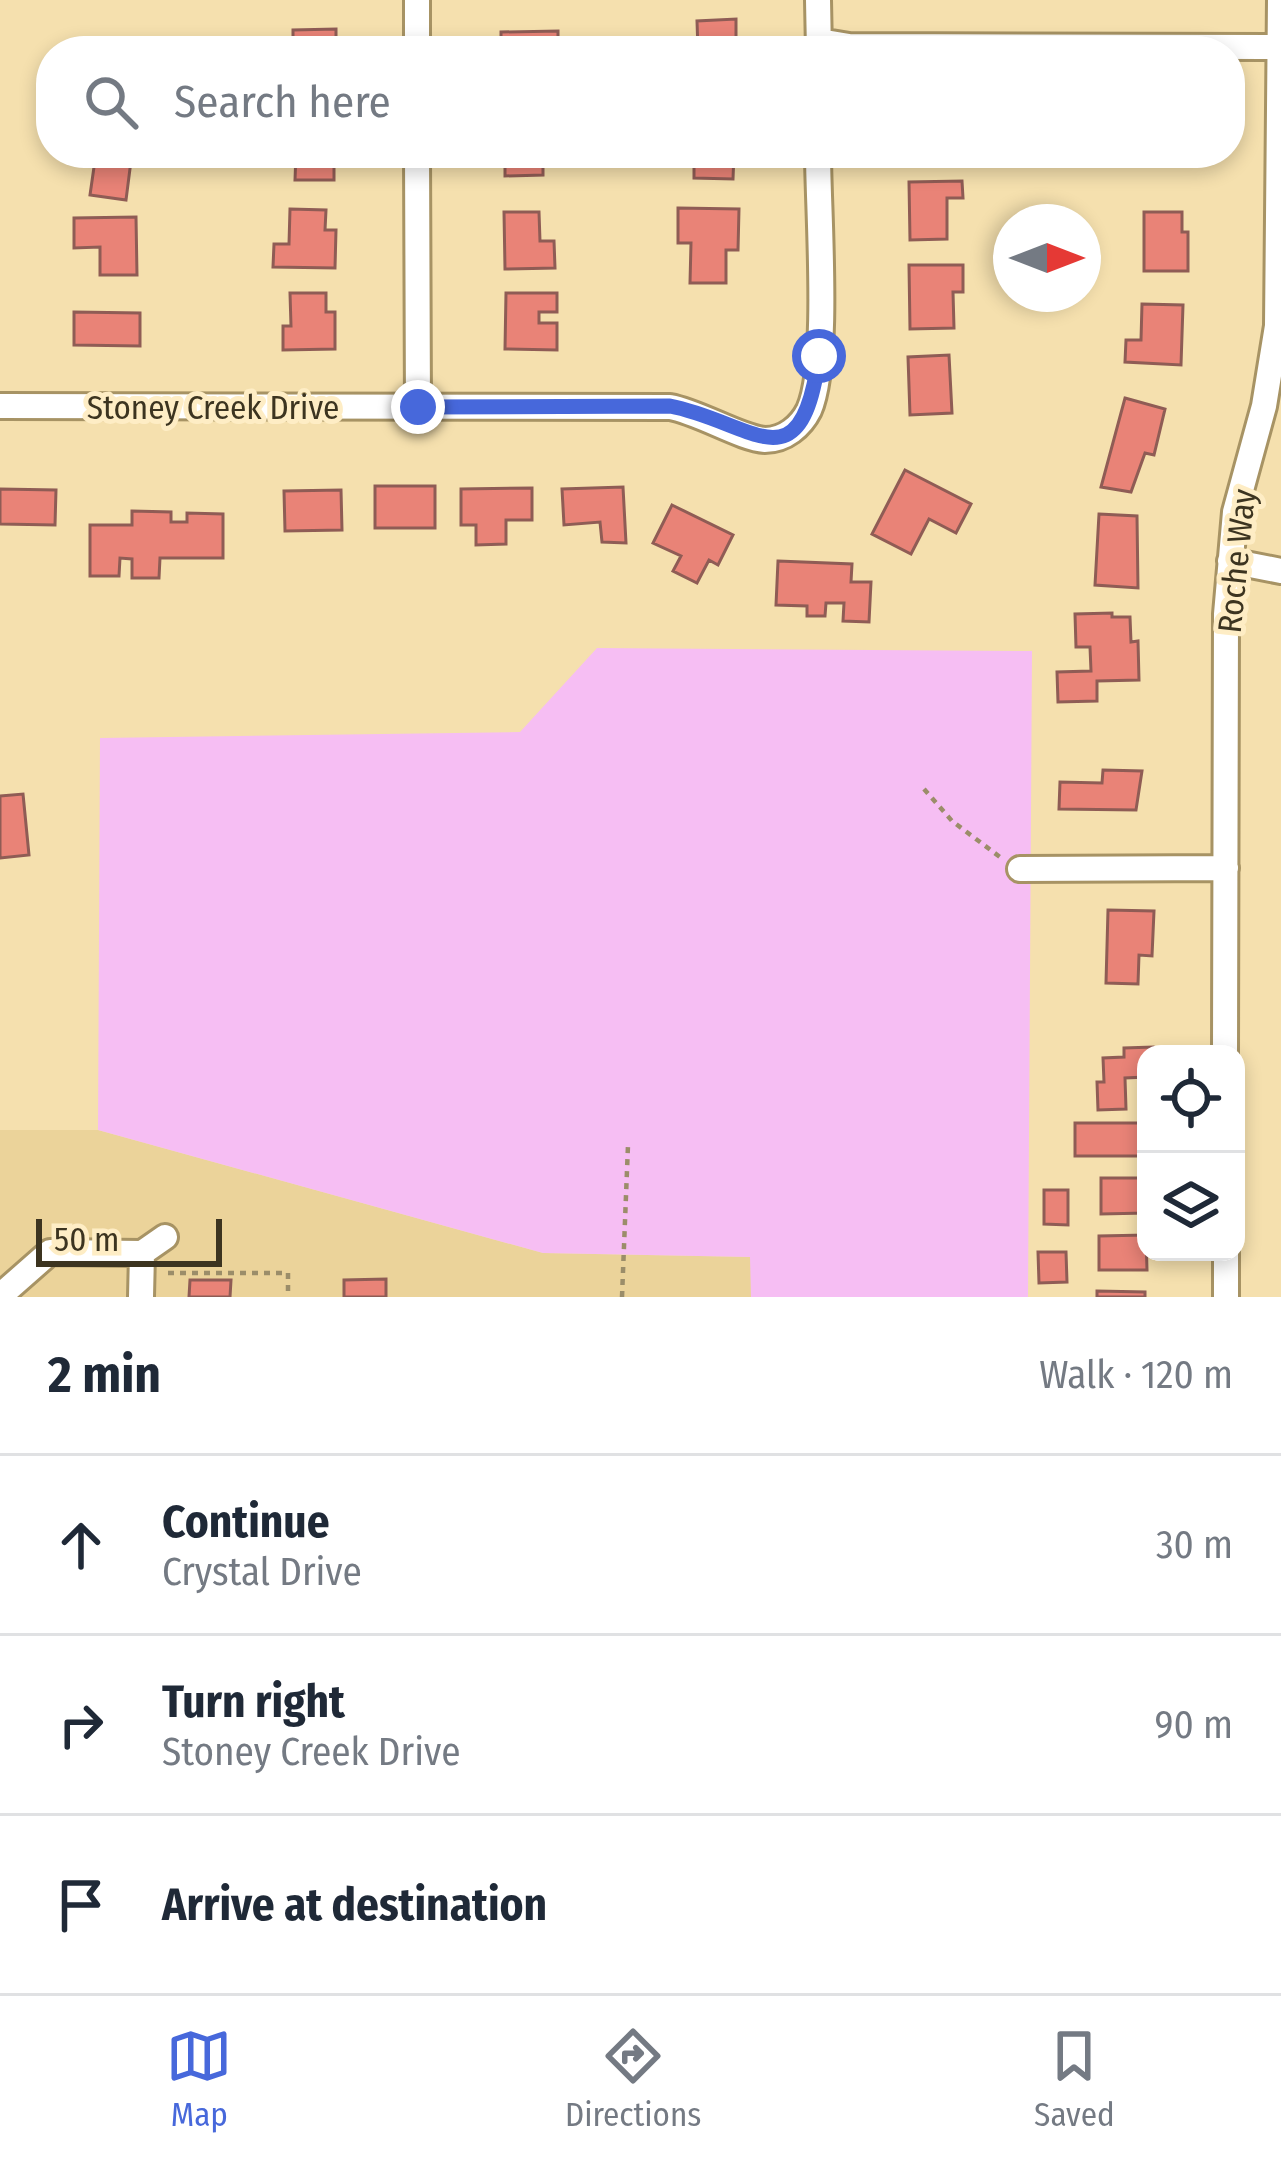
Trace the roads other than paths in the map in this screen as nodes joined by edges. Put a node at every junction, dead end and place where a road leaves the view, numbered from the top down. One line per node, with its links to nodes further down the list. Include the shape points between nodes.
1 (417, 0): 4 (street)
2 (818, 0): 5 (street)
3 (1280, 0): 7 (street, Roche Way)
4 (417, 36)
5 (819, 36)
6 (1245, 47): 7 (street)
7 (1280, 47): 12 (street, Roche Way, via 1277,326)
8 (417, 168): 11 (street)
9 (818, 168): 11 (street, Stoney Creek Drive, via 819,356 814,397 796,427 757,438 670,406)
10 (0, 406): 11 (street, Stoney Creek Drive)
11 (418, 407)
12 (1230, 562): 13 (street); 15 (street, Roche Way)
13 (1281, 571)
14 (1020, 868): 15 (street)
15 (1226, 868): 16 (street, Roche Way)
16 (1225, 1045)
17 (165, 1237): 19 (street)
18 (1226, 1261): 22 (street)
19 (149, 1263): 20 (street, via 50,1252); 21 (street)
20 (0, 1296)
21 (141, 1297)
22 (1226, 1297)

